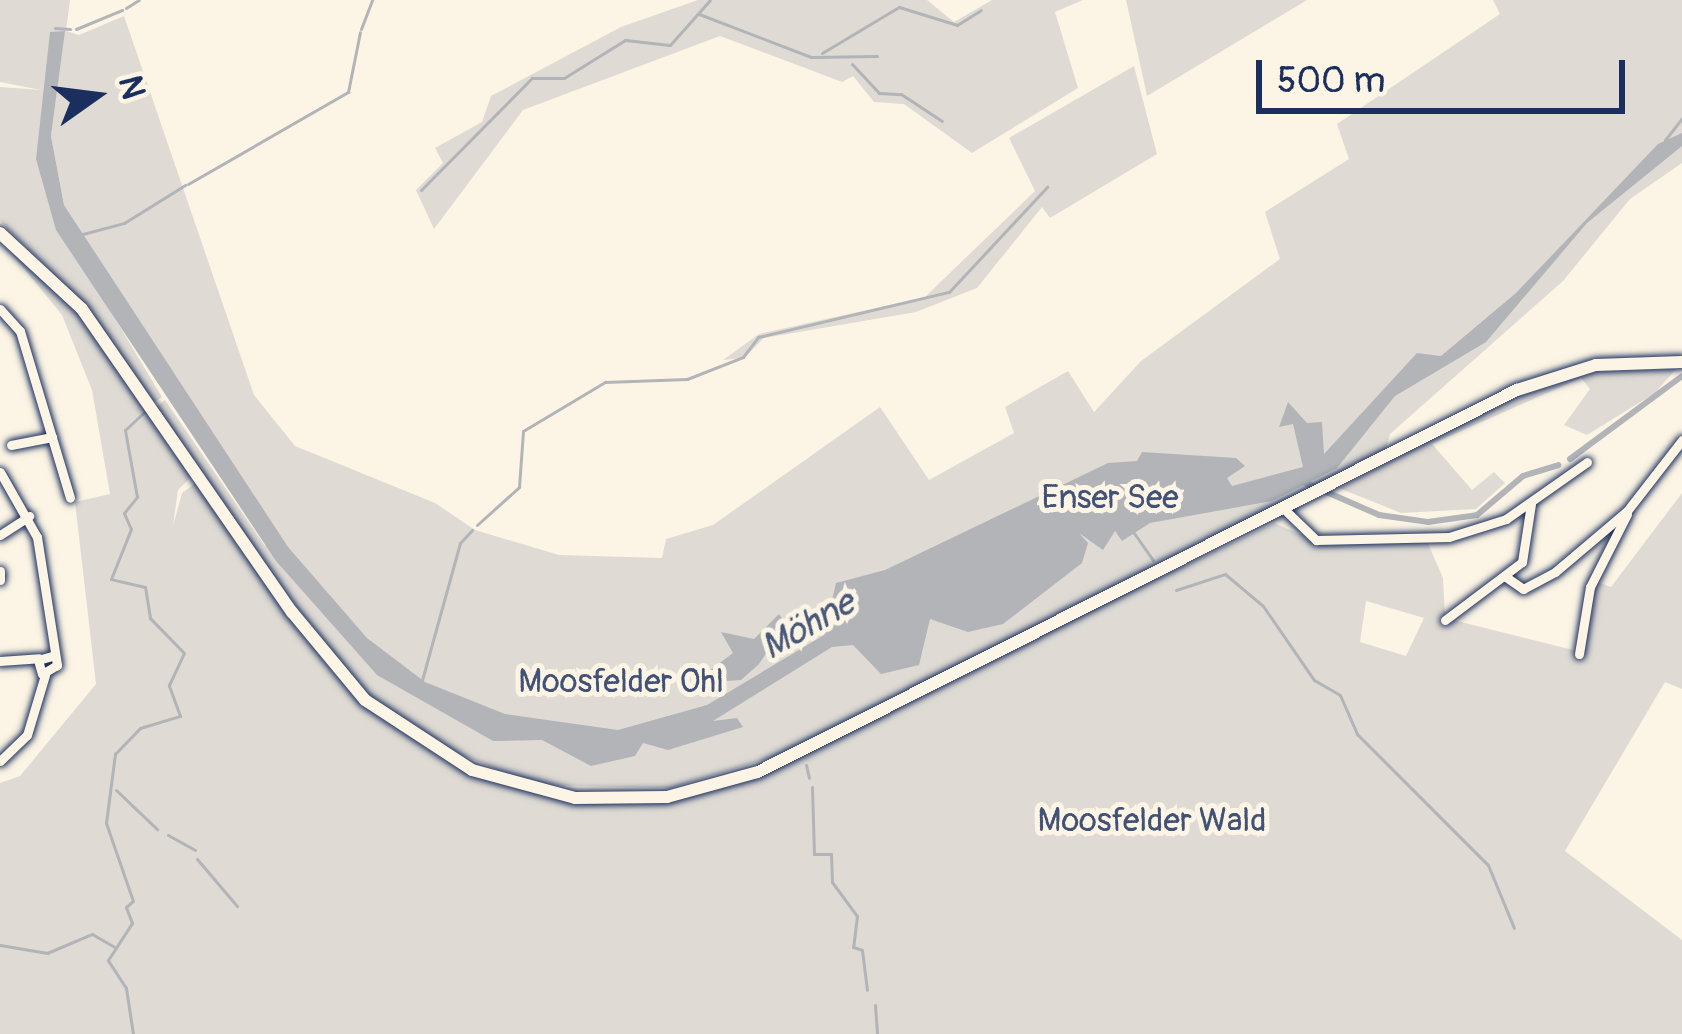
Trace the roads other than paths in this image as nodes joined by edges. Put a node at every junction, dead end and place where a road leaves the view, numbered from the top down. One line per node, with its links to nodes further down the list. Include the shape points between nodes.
1 (0, 233): 11 (main road, via 82,310 349,684 444,756 544,793 667,797 758,772)
2 (0, 309): 4 (street, via 20,331)
3 (1681, 362): 11 (main road, via 1611,362 1539,380)
4 (52, 437): 6 (street); 9 (street)
5 (1682, 440): 12 (street)
6 (10, 445)
7 (1587, 462): 10 (street)
8 (0, 472): 13 (street)
9 (70, 499)
10 (1531, 504): 11 (street, via 1473,533 1327,540 1305,535); 15 (street, via 1525,558)
11 (1284, 509)
12 (1627, 512): 15 (street, via 1544,581 1519,590); 17 (street, via 1590,587)
13 (29, 515): 14 (street); 18 (street)
14 (0, 535)
15 (1506, 577): 16 (street)
16 (1445, 620)
17 (1579, 654)
18 (52, 656): 19 (street); 21 (street, via 56,670)
19 (39, 658): 20 (street); 21 (street)
20 (0, 661)
21 (45, 675): 22 (street, via 27,735)
22 (0, 760)

